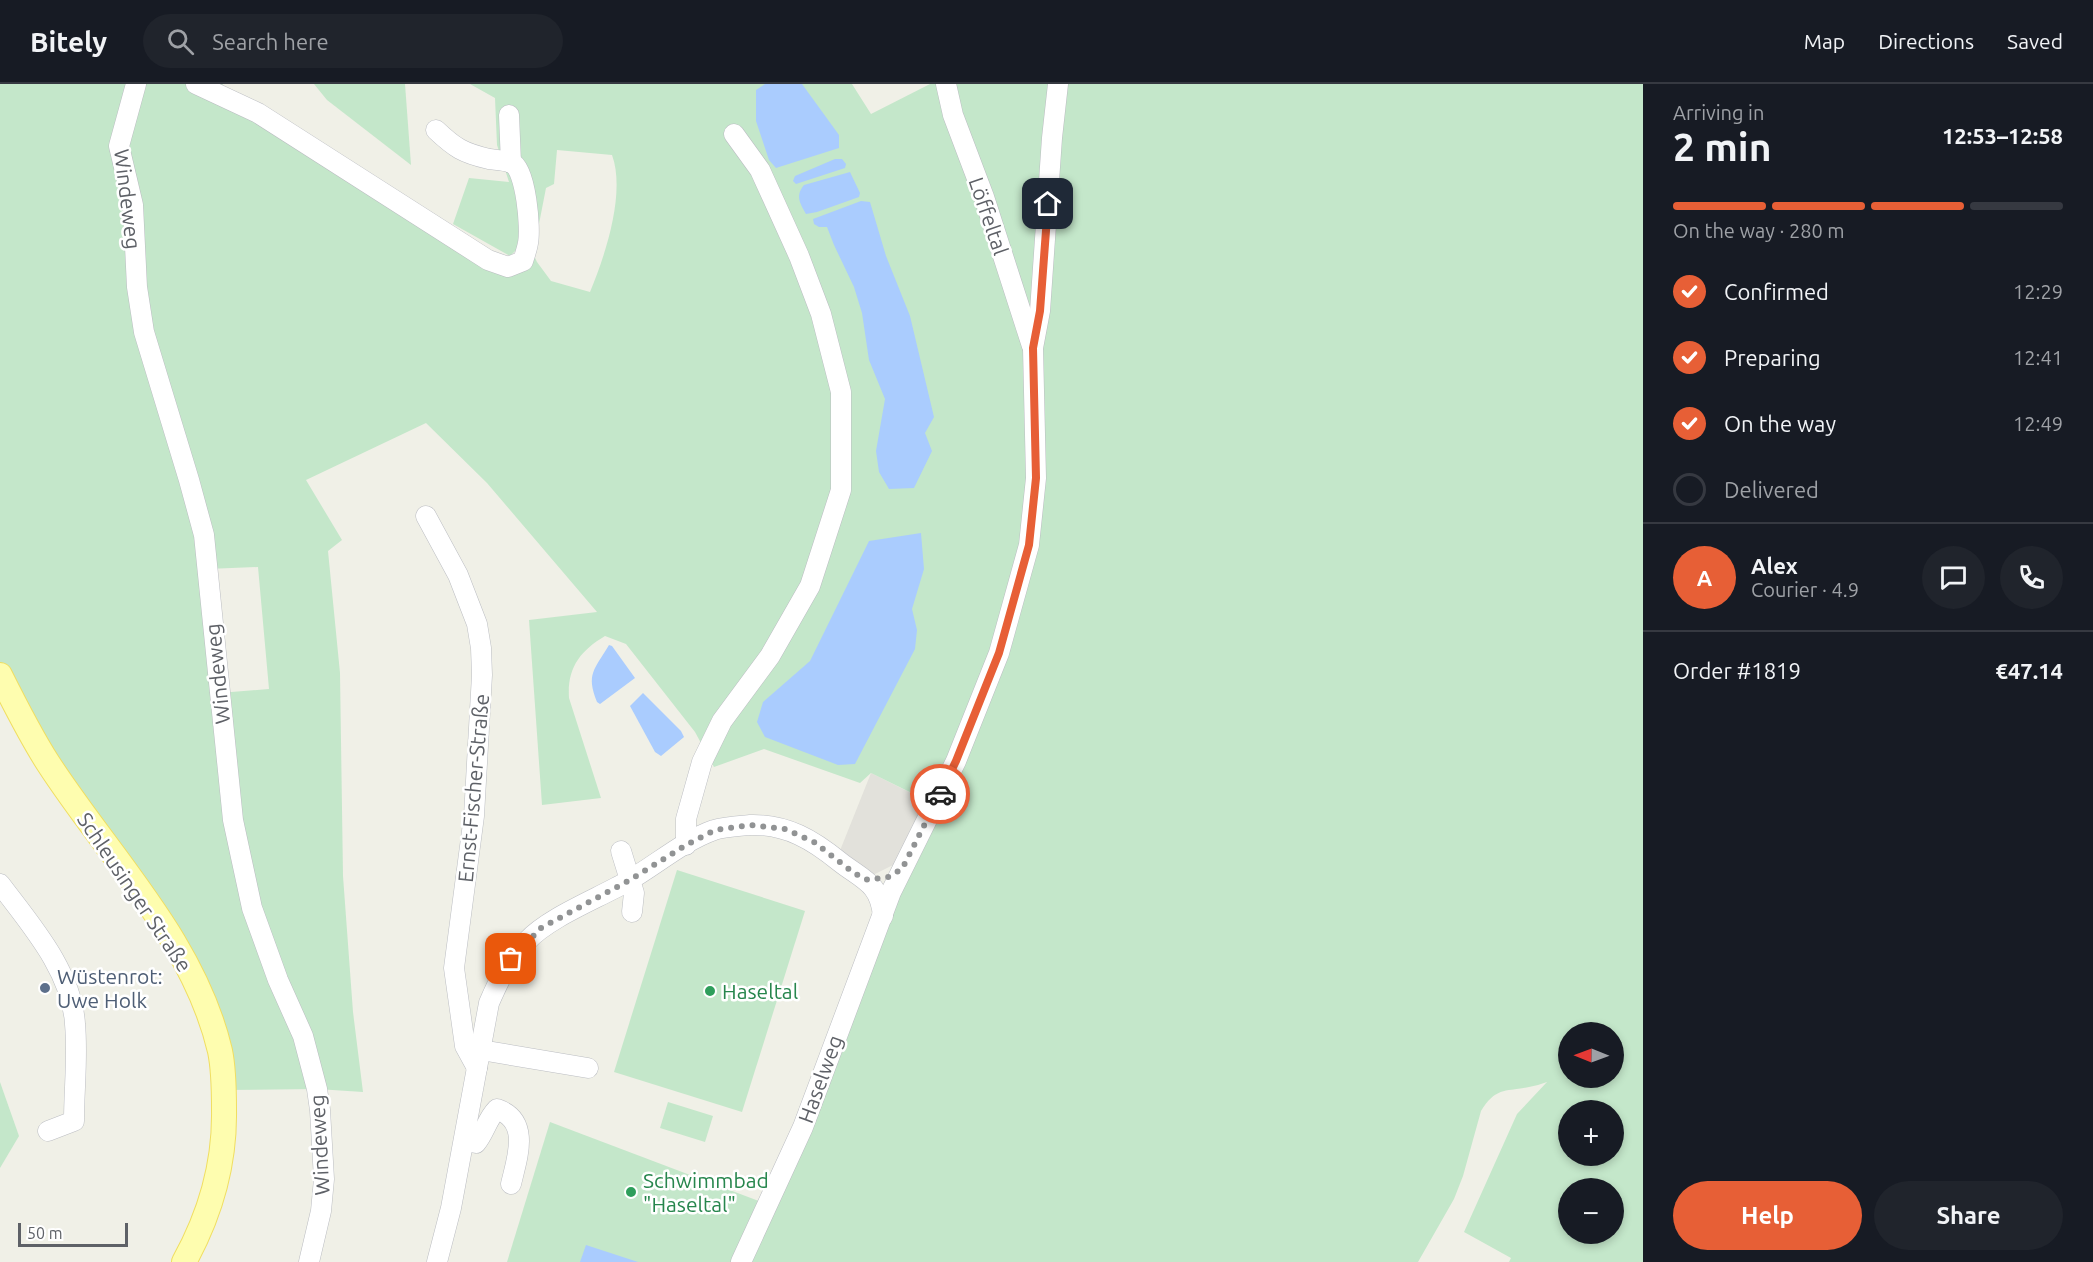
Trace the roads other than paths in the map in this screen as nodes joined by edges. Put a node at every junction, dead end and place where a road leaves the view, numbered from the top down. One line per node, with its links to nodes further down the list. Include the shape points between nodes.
1 (136, 84): 26 (street, Windeweg, via 119,147 133,205 137,287 144,332 204,535 233,820 252,908 303,1036 317,1089 324,1179)
2 (196, 84): 8 (street, via 258,113 488,260 508,267 523,261 529,236 522,177 518,167)
3 (946, 84): 9 (street, Löffeltal, via 953,115)
4 (1058, 84): 9 (street, via 1040,311)
5 (509, 115): 8 (street)
6 (436, 130): 8 (street, via 454,148)
7 (734, 134): 12 (street, via 760,170 821,314 841,392 841,490 810,586 770,656 722,721 702,762 686,819)
8 (511, 163)
9 (1033, 348): 14 (street, Haselweg, via 1036,478 1029,545 999,653 956,761)
10 (426, 516): 20 (street, Ernst-Fischer-Straße, via 458,575 477,624 481,648 474,816 454,968 465,1046)
11 (0, 675): 25 (main road, Schleusinger Straße, via 47,762 170,936 209,1015 220,1052 224,1131 215,1189)
12 (686, 845): 15 (street); 16 (street, via 715,830 751,825 785,829 814,842)
13 (621, 851): 15 (street)
14 (902, 869): 16 (street, via 888,877); 19 (street, Haselweg)
15 (630, 880): 18 (street, via 634,893); 20 (street, via 541,928 527,940 511,959 489,1003)
16 (868, 880): 19 (street, via 880,900)
17 (0, 884): 22 (street, via 58,966 72,1002 74,1121)
18 (632, 912)
19 (883, 916): 28 (street, Haselweg, via 803,1127)
20 (479, 1059): 21 (street); 23 (street)
21 (588, 1068)
22 (48, 1131)
23 (464, 1141): 24 (street, via 476,1143 497,1109 507,1113 516,1125 520,1144); 27 (street)
24 (511, 1184)
25 (184, 1262)
26 (309, 1262)
27 (437, 1262)
28 (741, 1262)

